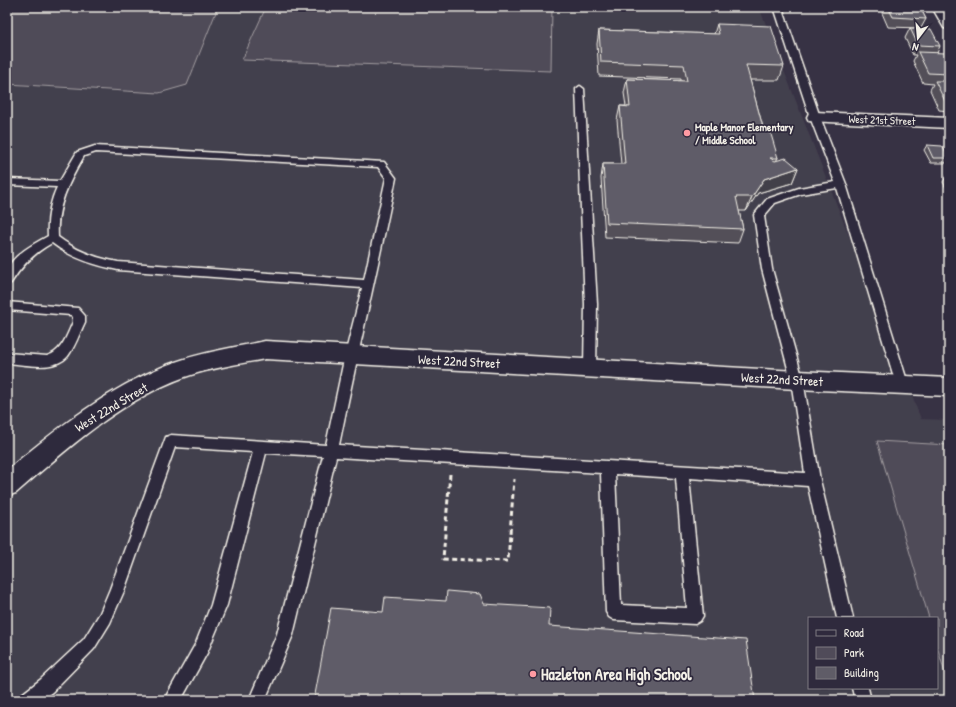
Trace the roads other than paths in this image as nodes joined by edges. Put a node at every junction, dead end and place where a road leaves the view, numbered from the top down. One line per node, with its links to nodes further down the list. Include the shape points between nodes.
1 (778, 7): 5 (lane)
2 (939, 7): 3 (street)
3 (949, 24)
4 (580, 89): 16 (lane, via 591,304)
5 (815, 117): 6 (street, West 21st Street); 9 (lane)
6 (949, 123)
7 (7, 182): 8 (lane)
8 (63, 184): 10 (lane, via 52,224); 12 (lane, via 80,154 95,149 381,164 391,178)
9 (841, 184): 17 (lane, via 799,190 771,201 759,215 767,269); 18 (lane)
10 (53, 238): 11 (lane, via 32,248 21,258); 12 (lane, via 74,253 118,266)
11 (7, 280)
12 (369, 284): 14 (lane)
13 (7, 306): 15 (lane, via 74,311 79,316 79,322 64,352 57,358 47,361)
14 (351, 355): 16 (street, West 22nd Street); 21 (lane); 25 (street, West 22nd Street, via 265,350 176,371 132,391 101,410 72,430)
15 (7, 358)
16 (590, 369): 17 (street, West 22nd Street)
17 (797, 380): 18 (street, West 22nd Street); 24 (lane)
18 (902, 384): 19 (street, West 22nd Street)
19 (949, 387)
20 (261, 447): 21 (lane); 28 (lane, via 171,441 118,591 105,618 89,644); 29 (lane, via 219,605 202,648)
21 (331, 452): 22 (lane); 30 (lane, via 285,636)
22 (608, 468): 23 (lane); 23 (lane, via 614,612 695,616)
23 (682, 472): 24 (lane)
24 (813, 480): 26 (lane)
25 (7, 485)
26 (845, 617)
27 (860, 689): 31 (lane)
28 (28, 700)
29 (172, 700)
30 (257, 700)
31 (863, 700)

